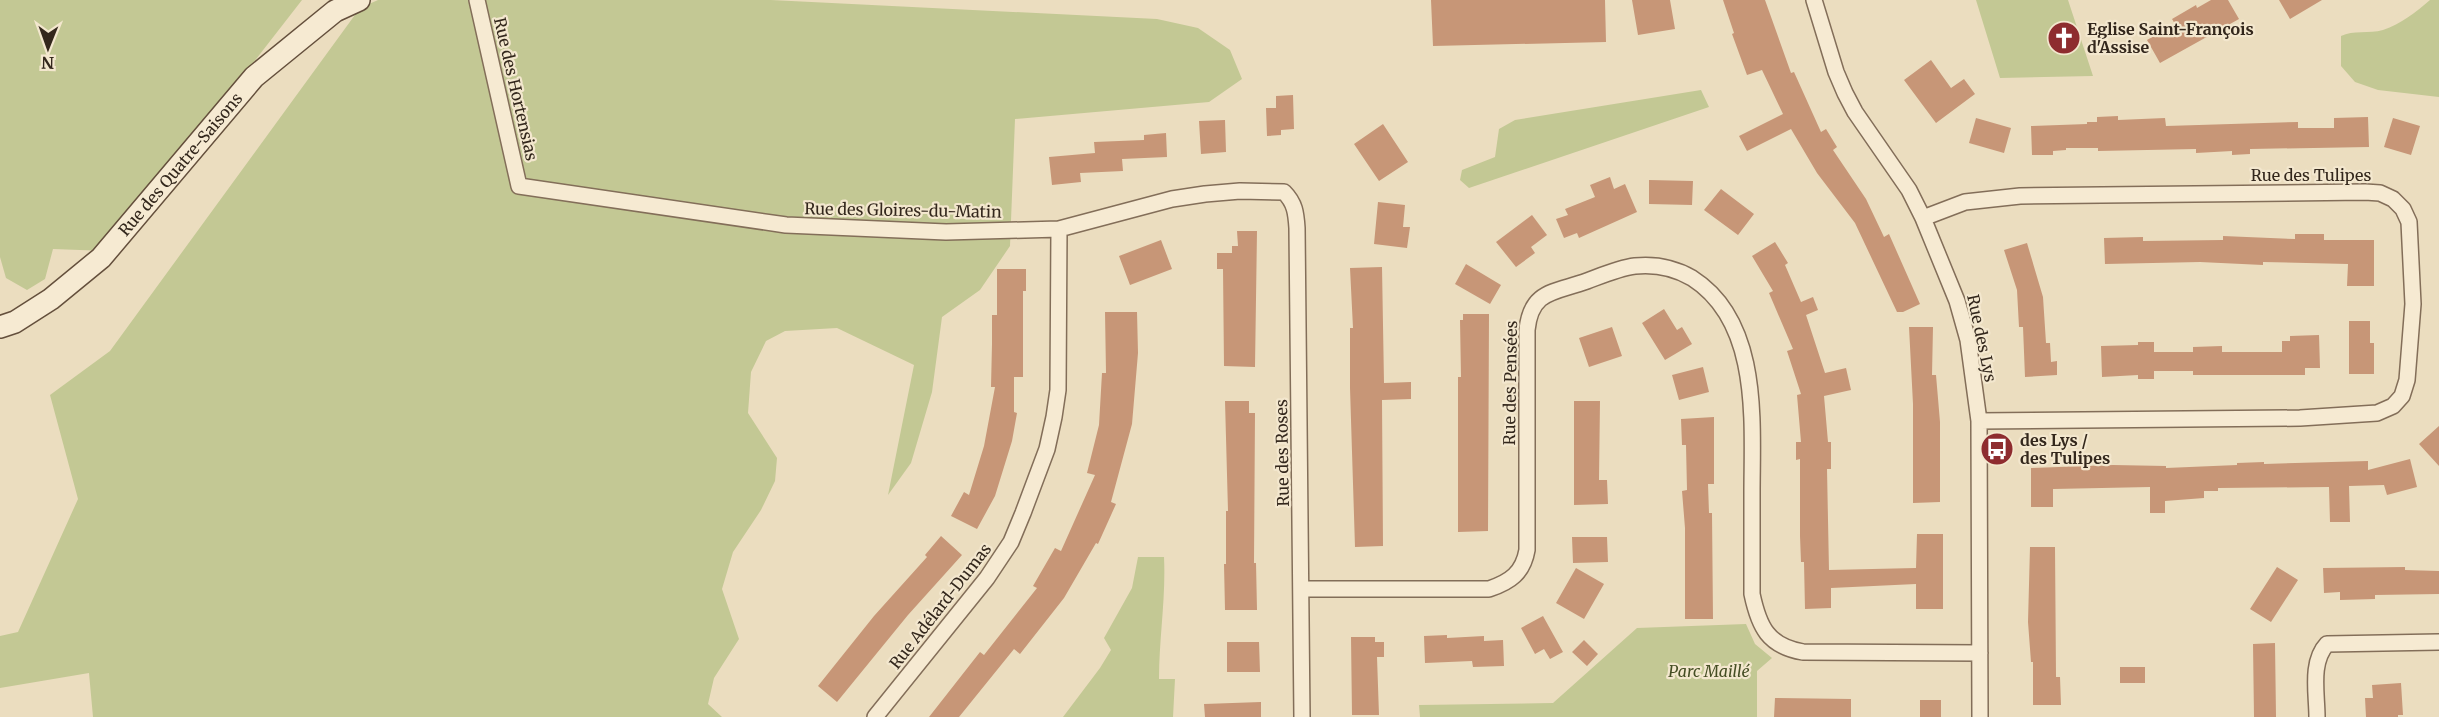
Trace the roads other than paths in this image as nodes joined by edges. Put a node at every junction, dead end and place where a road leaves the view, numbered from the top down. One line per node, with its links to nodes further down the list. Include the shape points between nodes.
1 (359, 0): 8 (street, Rue des Quatre-Saisons, via 334,11 254,77 101,258 51,299)
2 (477, 0): 4 (street, Rue des Hortensias)
3 (1814, 0): 6 (street, Rue des Lys, via 1845,93)
4 (519, 186): 7 (street, Rue des Gloires-du-Matin, via 786,225 946,232)
5 (1284, 192): 7 (street, Rue des Gloires-du-Matin, via 1194,195); 10 (street, Rue des Roses, via 1292,200 1297,228)
6 (1923, 218): 9 (street, Rue des Lys, via 1957,301 1968,340); 9 (street, Rue des Tulipes, via 1965,202 2020,196 2365,192 2380,193 2393,200 2409,222 2413,304 2407,381 2393,406 2377,413 2300,418)
7 (1059, 229): 13 (street, Rue Adélard-Dumas, via 1058,390 1047,449 1028,503 1000,560)
8 (0, 327)
9 (1979, 421): 12 (street, Rue des Lys)
10 (1302, 589): 12 (street, Rue des Pensées, via 1489,589 1518,574 1527,550 1527,330 1531,308 1540,298 1611,272 1635,266 1668,267 1703,286 1729,318 1739,342 1751,398 1752,594 1764,632 1790,650 1803,652); 14 (street, Rue des Roses)
11 (2439, 642): 16 (street, via 2327,644 2319,652 2317,664)
12 (1980, 653): 15 (street, Rue des Lys)
13 (875, 717)
14 (1302, 717)
15 (1980, 717)
16 (2316, 717)

